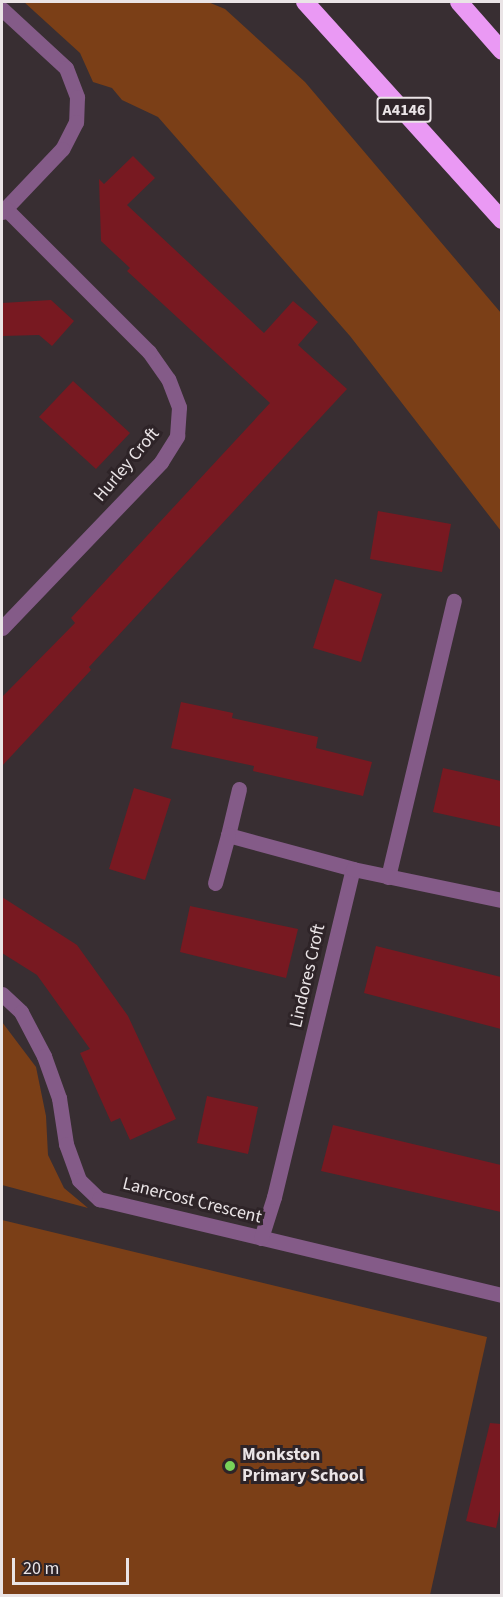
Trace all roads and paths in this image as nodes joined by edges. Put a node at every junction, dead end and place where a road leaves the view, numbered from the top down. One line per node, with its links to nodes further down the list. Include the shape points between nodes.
1 (305, 2): 6 (highway, A4146)
2 (459, 2): 4 (highway)
3 (2, 9): 5 (street, via 66,68 77,97 76,122 62,149)
4 (501, 49)
5 (3, 210): 8 (street, Hurley Croft, via 149,352 168,379 179,407 177,436 161,462)
6 (501, 220)
7 (454, 602): 12 (street)
8 (2, 628)
9 (239, 789): 10 (street)
10 (228, 835): 11 (street); 13 (street)
11 (353, 869): 12 (street); 16 (street, Lindores Croft)
12 (388, 877): 14 (street)
13 (215, 883)
14 (501, 900)
15 (2, 994): 16 (street, Lanercost Crescent, via 21,1012 44,1056 59,1098 66,1144 79,1180 99,1199)
16 (261, 1238): 17 (street, Lanercost Crescent)
17 (501, 1295)

